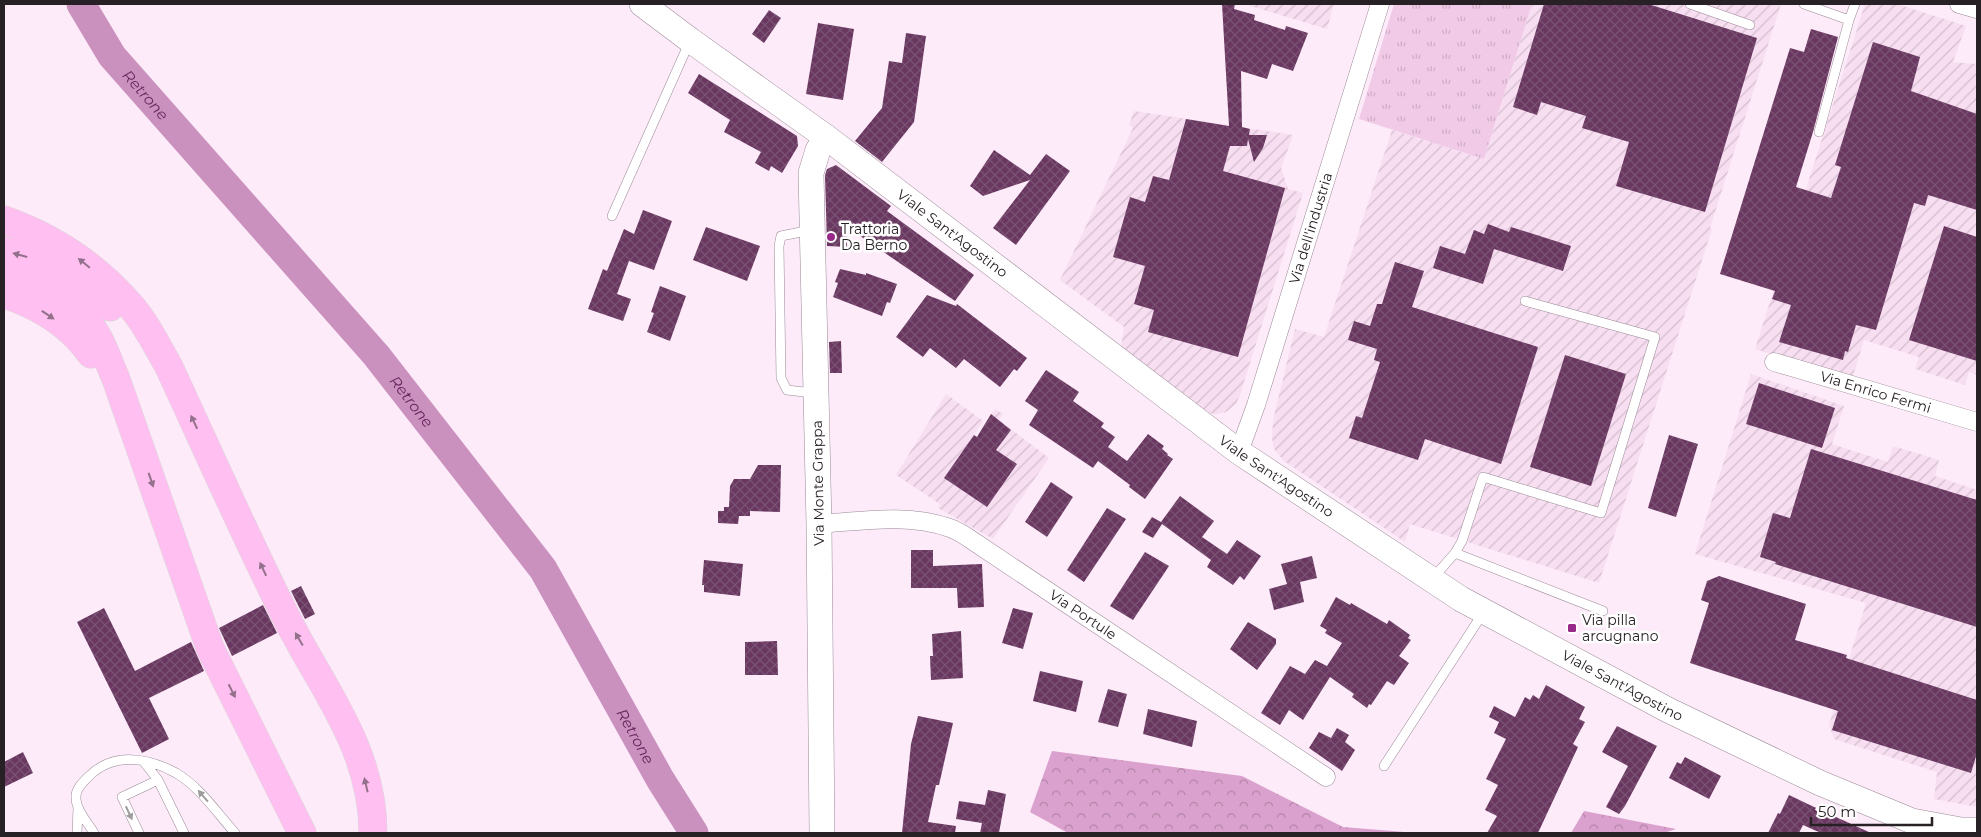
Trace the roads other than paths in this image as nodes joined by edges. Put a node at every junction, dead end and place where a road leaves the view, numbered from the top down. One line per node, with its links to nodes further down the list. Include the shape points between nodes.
1 (642, 4): 10 (main road, Viale Sant'Agostino)
2 (1380, 4): 25 (street, Via dell'industria)
3 (1690, 4): 9 (lane)
4 (1804, 4): 8 (lane)
5 (1855, 4): 8 (lane)
6 (1959, 4): 7 (street)
7 (1977, 10)
8 (1849, 20): 11 (lane)
9 (1750, 25)
10 (690, 40): 12 (main road, Viale Sant'Agostino); 13 (lane)
11 (1819, 132)
12 (826, 137): 15 (main road, Via Monte Grappa, via 811,173); 25 (main road, Viale Sant'Agostino)
13 (612, 216)
14 (4, 220): 21 (highway, one-way to 14, via 131,306 102,278 57,244)
15 (812, 230): 22 (main road, Via Monte Grappa); 22 (lane, via 782,236 779,246 781,378 787,390)
16 (4, 251): 21 (highway, one-way to 16, via 142,336 91,292 42,262)
17 (4, 274): 24 (highway, via 50,292 89,323 112,370)
18 (4, 294): 24 (highway, one-way to 24, via 25,301 73,333 106,376)
19 (1525, 301): 27 (lane, via 1655,337 1601,513 1483,477)
20 (1774, 362): 23 (street, Via Enrico Fermi)
21 (169, 367): 43 (highway, one-way to 21, via 373,816 359,753 335,702 284,613)
22 (816, 394): 26 (main road, Via Monte Grappa)
23 (1977, 422)
24 (134, 434): 42 (highway, one-way to 42, via 210,648)
25 (1239, 452): 28 (main road, Viale Sant'Agostino)
26 (819, 524): 33 (street, Via Portule, via 901,519 933,522 952,528); 44 (main road, Via Monte Grappa)
27 (1455, 553): 28 (lane); 29 (lane)
28 (1431, 580): 30 (main road, Viale Sant'Agostino)
29 (1603, 610)
30 (1483, 612): 32 (lane); 36 (main road, Viale Sant'Agostino, via 1668,710 1820,783 1912,821)
31 (144, 762): 34 (lane); 35 (lane, via 122,759 93,771 75,795); 41 (lane, one-way to 31, via 196,788 177,774)
32 (1384, 766)
33 (1326, 777)
34 (158, 780): 39 (lane, one-way to 39, via 122,797); 40 (lane)
35 (78, 808): 37 (lane); 38 (lane)
36 (1977, 830)
37 (77, 833)
38 (94, 833)
39 (139, 833)
40 (184, 833)
41 (235, 833)
42 (302, 833)
43 (373, 833)
44 (822, 833)

